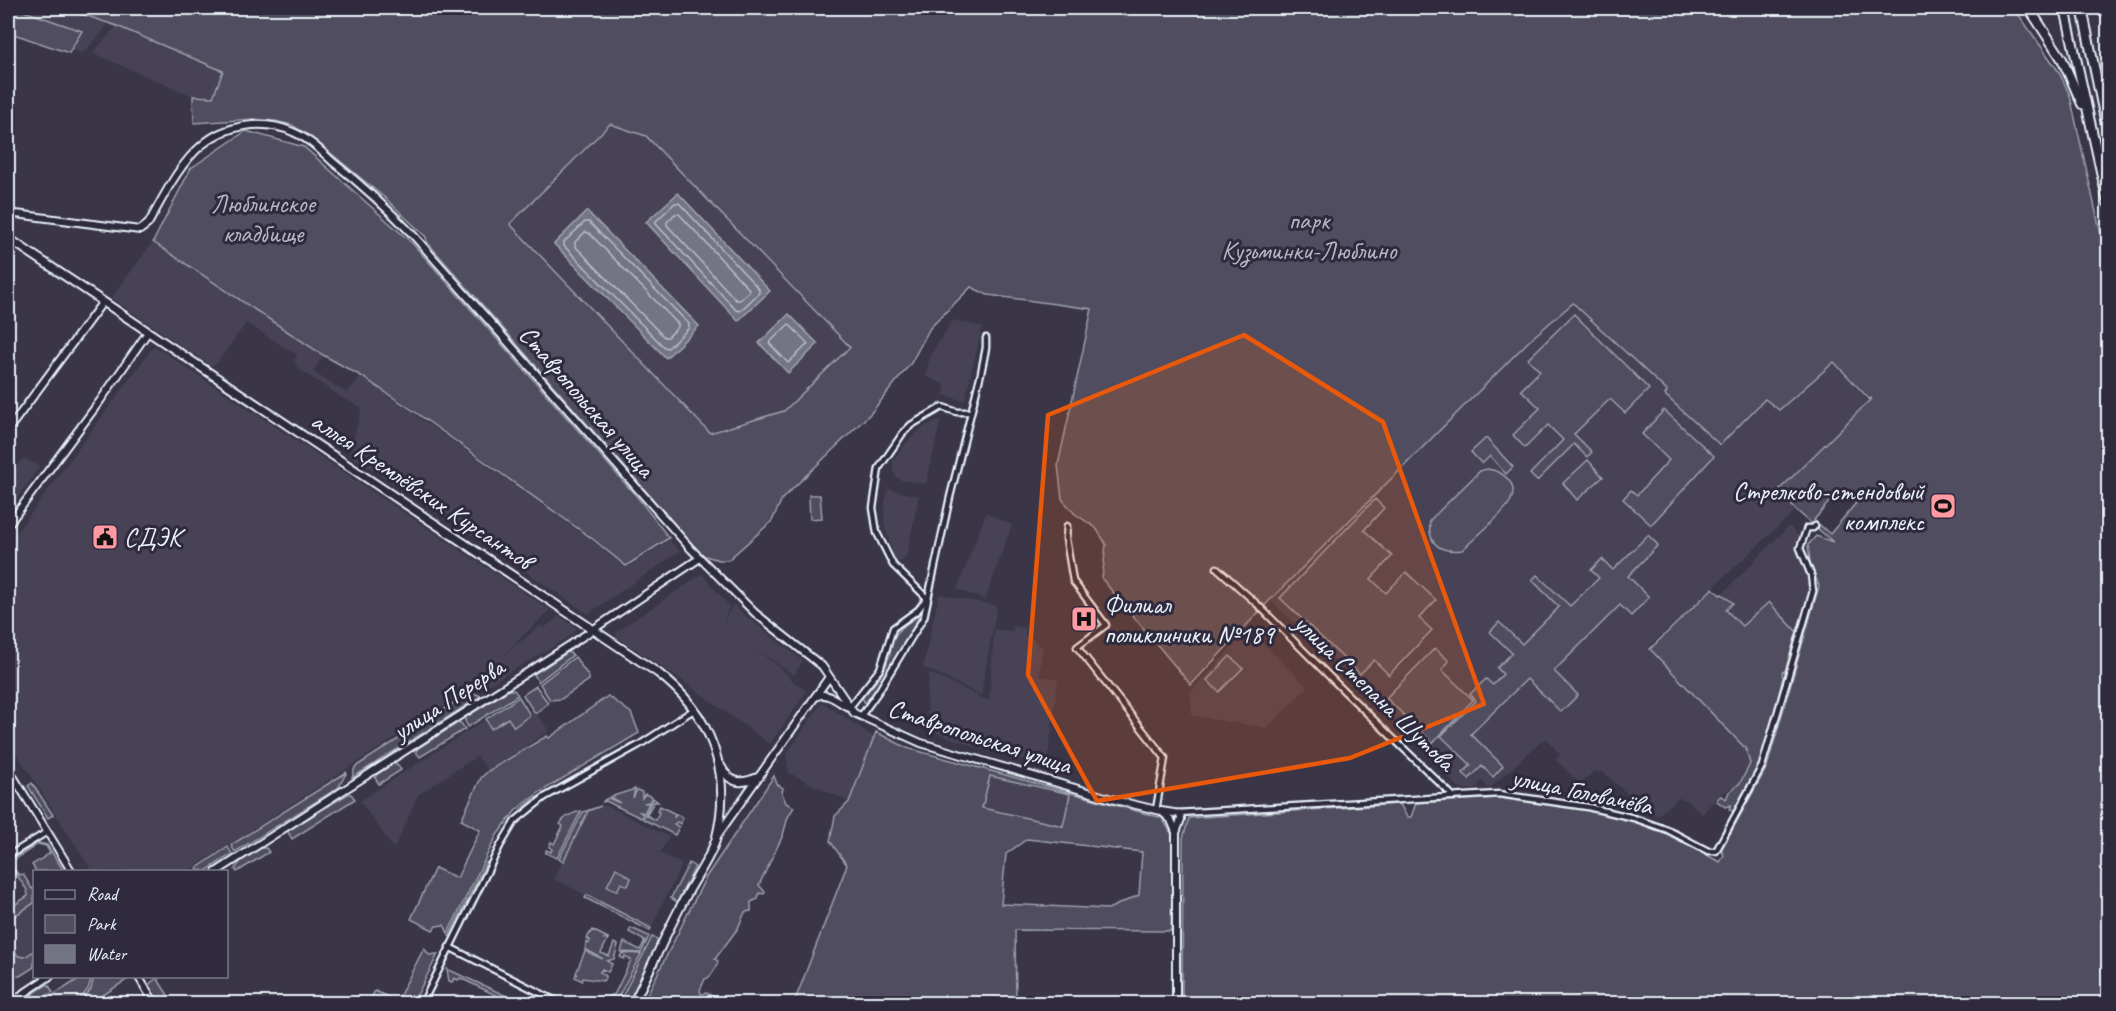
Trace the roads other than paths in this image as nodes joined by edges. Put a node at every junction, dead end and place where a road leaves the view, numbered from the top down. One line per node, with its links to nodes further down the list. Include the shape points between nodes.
1 (2029, 8): 7 (main road, via 2071,77)
2 (2065, 8): 7 (main road)
3 (2082, 8): 6 (main road)
4 (2098, 8): 5 (main road)
5 (2109, 15)
6 (2109, 134)
7 (2096, 148): 8 (main road)
8 (2109, 203)
9 (8, 213): 19 (street, Ставропольская улица, via 140,230 188,159 211,138 229,129 253,125 291,131 365,189 430,252)
10 (8, 238): 11 (main road, аллея Кремлёвских Курсантов)
11 (102, 303): 12 (main road, аллея Кремлёвских Курсантов); 15 (street)
12 (148, 332): 16 (street); 22 (main road, аллея Кремлёвских Курсантов)
13 (986, 338): 14 (street)
14 (970, 412): 21 (street); 21 (street, via 942,407 911,425 879,468 873,508 881,543 894,567)
15 (8, 430)
16 (8, 525)
17 (1067, 526): 32 (street, via 1073,581 1106,625 1077,647 1165,758)
18 (1815, 526): 31 (street, улица Головачёва, via 1807,528 1800,548 1813,591 1762,766 1716,850 1708,851 1634,818 1588,807 1499,794)
19 (700, 558): 22 (street, улица Перерва); 23 (street, Ставропольская улица, via 744,603 822,666)
20 (1217, 568): 31 (street, улица Степана Шутова)
21 (927, 598): 25 (street, via 893,628 880,669); 27 (street, via 924,617)
22 (593, 629): 26 (main road, аллея Кремлёвских Курсантов, via 676,686); 42 (street, улица Перерва)
23 (830, 677): 24 (street); 25 (street, Ставропольская улица)
24 (814, 698): 25 (street, via 826,695); 30 (street)
25 (849, 708): 27 (street, Ставропольская улица)
26 (695, 709): 28 (main road, аллея Кремлёвских Курсантов); 43 (street, via 545,797 515,821)
27 (861, 717): 32 (street, Ставропольская улица, via 921,743)
28 (718, 760): 30 (main road, via 726,775 737,782); 39 (main road, аллея Кремлёвских Курсантов, via 720,802)
29 (8, 768): 37 (street)
30 (759, 777): 39 (street)
31 (1453, 796): 34 (street, улица Головачёва)
32 (1159, 811): 33 (street, Ставропольская улица); 35 (street, Ставропольская улица)
33 (1176, 813): 34 (street, улица Головачёва); 35 (street, via 1171,814); 36 (street)
34 (1189, 814): 36 (street, улица Головачёва)
35 (1171, 820): 36 (street); 38 (street)
36 (1180, 821): 38 (street)
37 (47, 832): 40 (street); 41 (street)
38 (1176, 833): 51 (street)
39 (716, 838): 50 (main road)
40 (8, 856)
41 (71, 870)
42 (219, 870)
43 (449, 947): 48 (street); 49 (street)
44 (47, 978): 46 (street)
45 (139, 978): 47 (street)
46 (8, 1004)
47 (155, 1004)
48 (422, 1004)
49 (562, 1004)
50 (633, 1004)
51 (1176, 1004)

